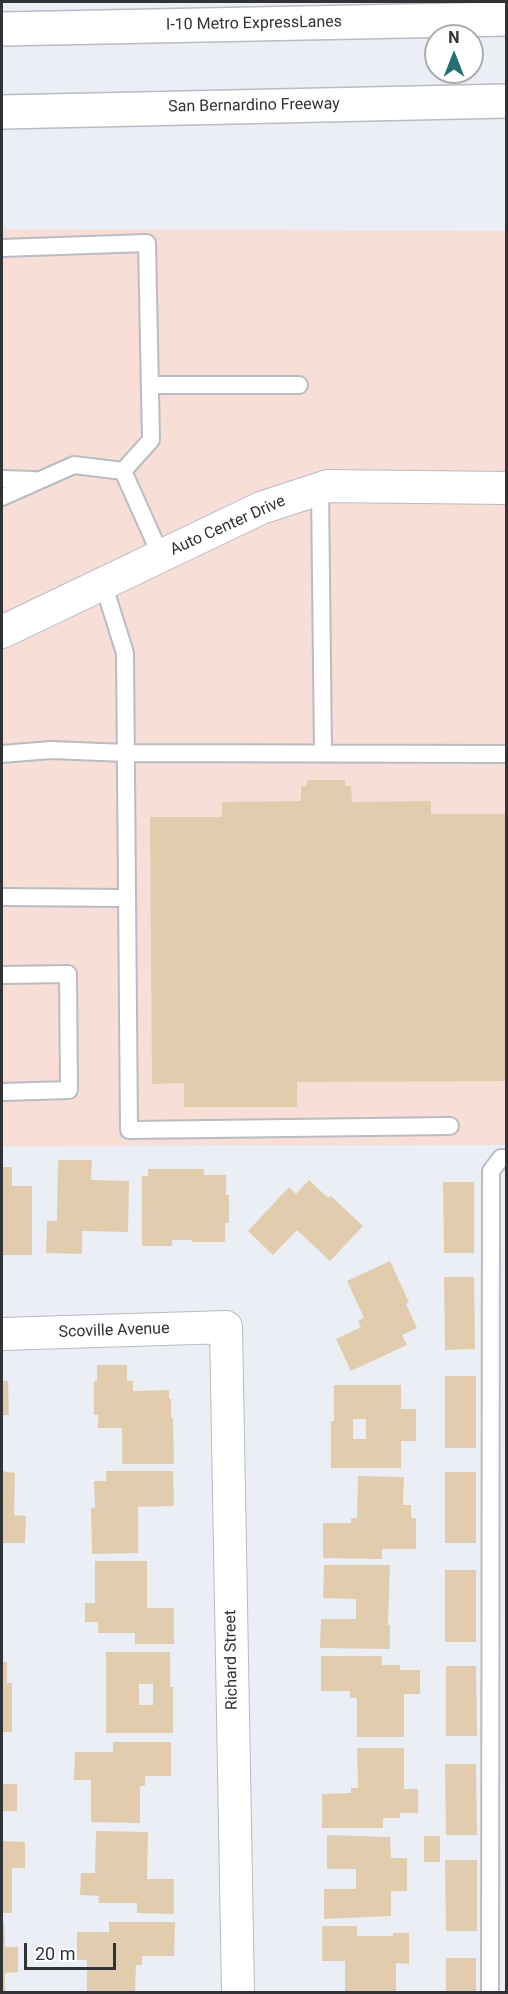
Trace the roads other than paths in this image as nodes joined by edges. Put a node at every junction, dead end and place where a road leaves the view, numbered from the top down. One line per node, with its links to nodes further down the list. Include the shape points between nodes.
1 (507, 19): 2 (highway, I-10 Metro ExpressLanes)
2 (2, 29)
3 (507, 101): 4 (highway, San Bernardino Freeway)
4 (2, 112)
5 (2, 248): 6 (lane, via 147,243)
6 (150, 385): 7 (lane); 8 (lane, via 151,440)
7 (299, 385)
8 (123, 471): 10 (lane, via 75,465); 14 (lane)
9 (2, 479): 10 (lane)
10 (38, 481): 13 (lane)
11 (507, 488): 12 (street, Auto Center Drive)
12 (320, 489): 14 (street, Auto Center Drive, via 261,508); 18 (lane)
13 (2, 497)
14 (160, 556): 15 (street, Auto Center Drive)
15 (104, 584): 16 (street, Auto Center Drive); 17 (lane, via 125,652)
16 (2, 632)
17 (126, 753): 18 (lane); 19 (lane, via 51,750); 22 (lane)
18 (323, 753): 20 (lane)
19 (2, 754)
20 (507, 754)
21 (2, 897): 22 (lane)
22 (127, 898): 25 (lane, via 129,1130)
23 (2, 975): 24 (lane, via 68,974 69,1090)
24 (2, 1092)
25 (450, 1126)
26 (507, 1158): 30 (lane, via 501,1158 491,1171)
27 (226, 1327): 28 (street, Scoville Avenue); 29 (street, Richard Street)
28 (2, 1334)
29 (238, 1992)
30 (490, 1992)

